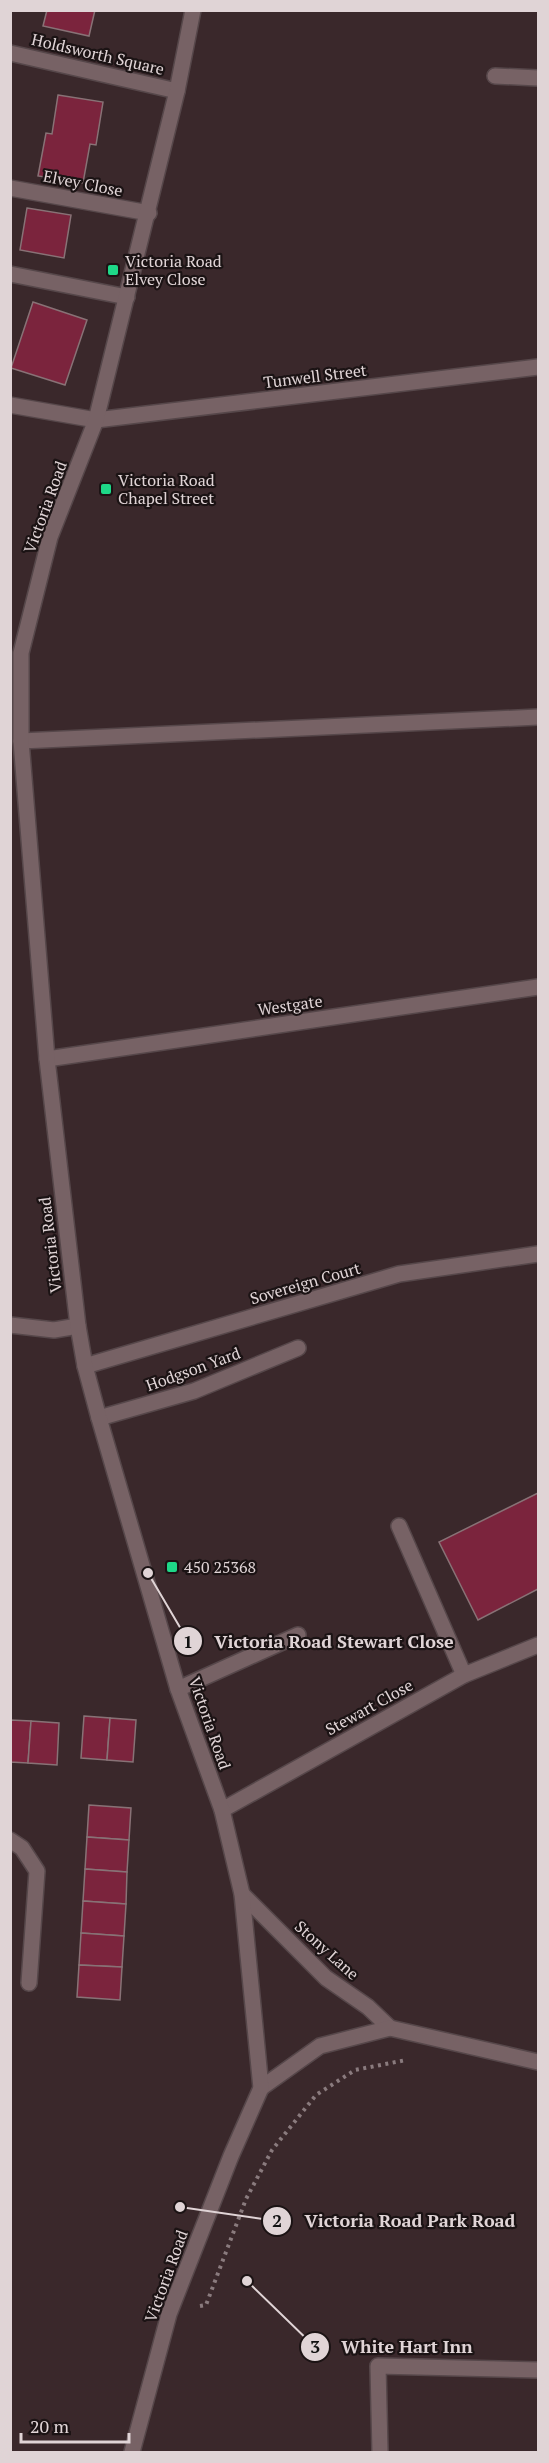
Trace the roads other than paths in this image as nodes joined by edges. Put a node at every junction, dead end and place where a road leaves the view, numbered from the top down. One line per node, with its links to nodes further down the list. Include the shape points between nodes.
1 (193, 10): 5 (street, Victoria Road)
2 (10, 52): 5 (street, Holdsworth Square)
3 (495, 76): 4 (street)
4 (538, 78)
5 (177, 91): 7 (street, Victoria Road)
6 (10, 188): 7 (street, Elvey Close)
7 (148, 213): 9 (street, Victoria Road)
8 (10, 274): 9 (street)
9 (127, 297): 12 (street, Victoria Road)
10 (538, 367): 12 (street, Tunwell Street)
11 (10, 405): 12 (street, Tunwell Street)
12 (96, 420): 13 (street, Victoria Road, via 50,537)
13 (16, 652): 15 (street, Victoria Road)
14 (538, 717): 15 (street)
15 (21, 741): 17 (street, Victoria Road)
16 (538, 987): 17 (street, Westgate)
17 (47, 1059): 20 (street, Victoria Road)
18 (538, 1254): 22 (street, Sovereign Court, via 399,1274)
19 (10, 1324): 20 (street, via 54,1330)
20 (78, 1326): 22 (street, Victoria Road)
21 (298, 1347): 23 (street, Hodgson Yard, via 194,1391)
22 (85, 1366): 23 (street, Victoria Road)
23 (99, 1418): 28 (street, Victoria Road)
24 (399, 1526): 27 (street)
25 (298, 1635): 28 (street)
26 (538, 1645): 27 (street, Stewart Close)
27 (464, 1675): 29 (street, Stewart Close)
28 (178, 1689): 29 (street, Victoria Road)
29 (222, 1810): 31 (street, Victoria Road)
30 (10, 1840): 32 (street, via 22,1848 37,1871)
31 (242, 1894): 33 (street, Stony Lane, via 326,1978 368,2007); 35 (street, Victoria Road)
32 (29, 1983)
33 (390, 2028): 34 (street); 35 (street, via 320,2046)
34 (538, 2062)
35 (261, 2088): 37 (street, Victoria Road, via 169,2314)
36 (538, 2370): 38 (street, via 378,2366)
37 (132, 2452)
38 (380, 2452)

